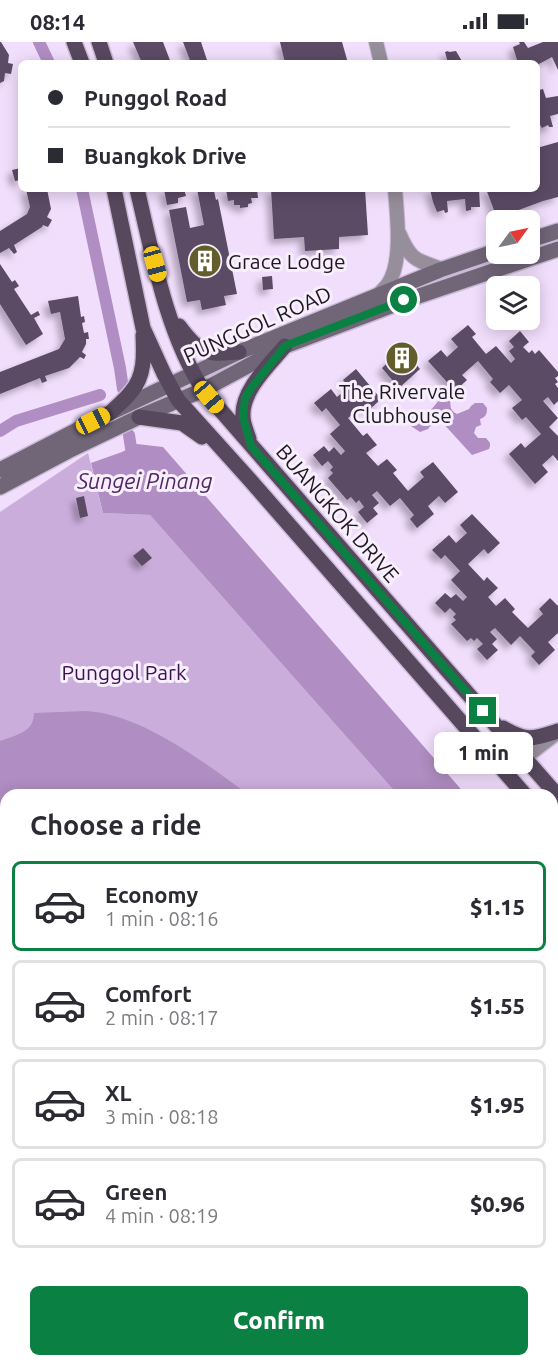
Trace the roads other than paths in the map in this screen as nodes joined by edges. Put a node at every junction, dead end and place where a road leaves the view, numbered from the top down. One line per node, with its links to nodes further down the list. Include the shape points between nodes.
1 (74, 42): 4 (main road)
2 (99, 42): 5 (main road)
3 (376, 42): 6 (street)
4 (81, 60)
5 (105, 60)
6 (380, 60)
7 (115, 192): 18 (main road)
8 (138, 192): 17 (main road, BUANGKOK DRIVE)
9 (395, 192): 10 (street)
10 (398, 231): 15 (street, via 414,258); 16 (street, via 393,273)
11 (558, 231): 12 (main road)
12 (540, 237)
13 (558, 249): 19 (main road, PUNGGOL ROAD, via 404,300)
14 (486, 254): 15 (main road, PUNGGOL ROAD)
15 (442, 269): 16 (main road, PUNGGOL ROAD)
16 (378, 295): 20 (main road, PUNGGOL ROAD)
17 (165, 303): 20 (main road, via 177,324 202,350); 21 (main road, BUANGKOK DRIVE)
18 (143, 328): 22 (main road); 25 (main road, via 141,377)
19 (285, 346): 23 (main road, PUNGGOL ROAD); 27 (main road, via 245,398 243,417)
20 (239, 352): 21 (main road, PUNGGOL ROAD)
21 (193, 375): 22 (main road, PUNGGOL ROAD); 23 (main road, BUANGKOK DRIVE)
22 (170, 386): 24 (main road); 25 (main road, PUNGGOL ROAD)
23 (203, 390): 24 (main road, PUNGGOL ROAD); 27 (main road, BUANGKOK DRIVE)
24 (178, 400): 26 (main road, PUNGGOL ROAD); 28 (main road)
25 (110, 413): 29 (main road, PUNGGOL ROAD)
26 (140, 417): 28 (main road, via 182,423); 30 (main road, PUNGGOL ROAD)
27 (251, 446): 31 (main road, BUANGKOK DRIVE)
28 (222, 450): 34 (main road)
29 (0, 470)
30 (0, 487)
31 (495, 724): 32 (main road, via 523,738); 33 (main road, BUANGKOK DRIVE)
32 (558, 731): 33 (street)
33 (524, 758): 34 (street); 36 (main road, BUANGKOK DRIVE)
34 (505, 772): 35 (main road)
35 (520, 789)
36 (552, 789)

